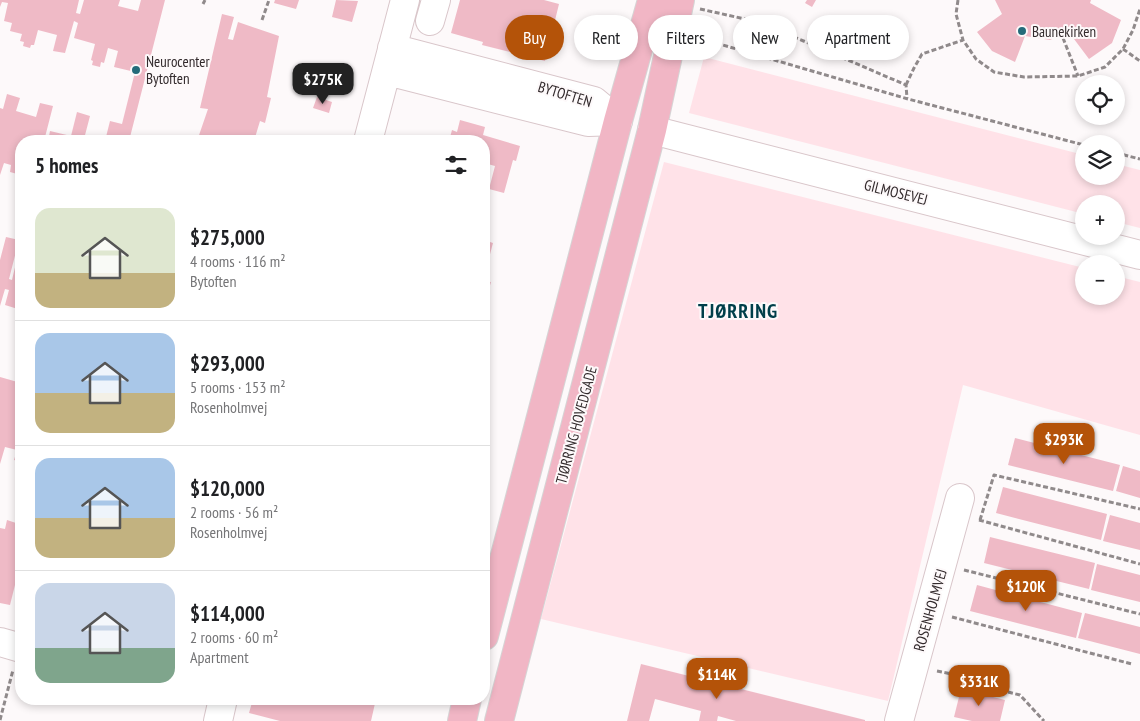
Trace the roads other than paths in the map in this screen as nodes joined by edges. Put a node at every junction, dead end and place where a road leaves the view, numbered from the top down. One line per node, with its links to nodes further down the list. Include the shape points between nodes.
1 (405, 0): 4 (street)
2 (652, 0): 5 (main road)
3 (680, 2): 6 (main road, TJØRRING HOVEDGADE)
4 (389, 59): 5 (street, BYTOFTEN, via 588,122); 7 (street)
5 (618, 121): 6 (main road); 10 (main road)
6 (652, 130): 8 (street, GILMOSEVEJ); 13 (main road, TJØRRING HOVEDGADE)
7 (370, 135)
8 (1140, 255)
9 (966, 511): 14 (street, ROSENHOLMVEJ, via 943,564)
10 (490, 613)
11 (466, 705): 12 (main road)
12 (462, 721)
13 (499, 721)
14 (899, 721)

